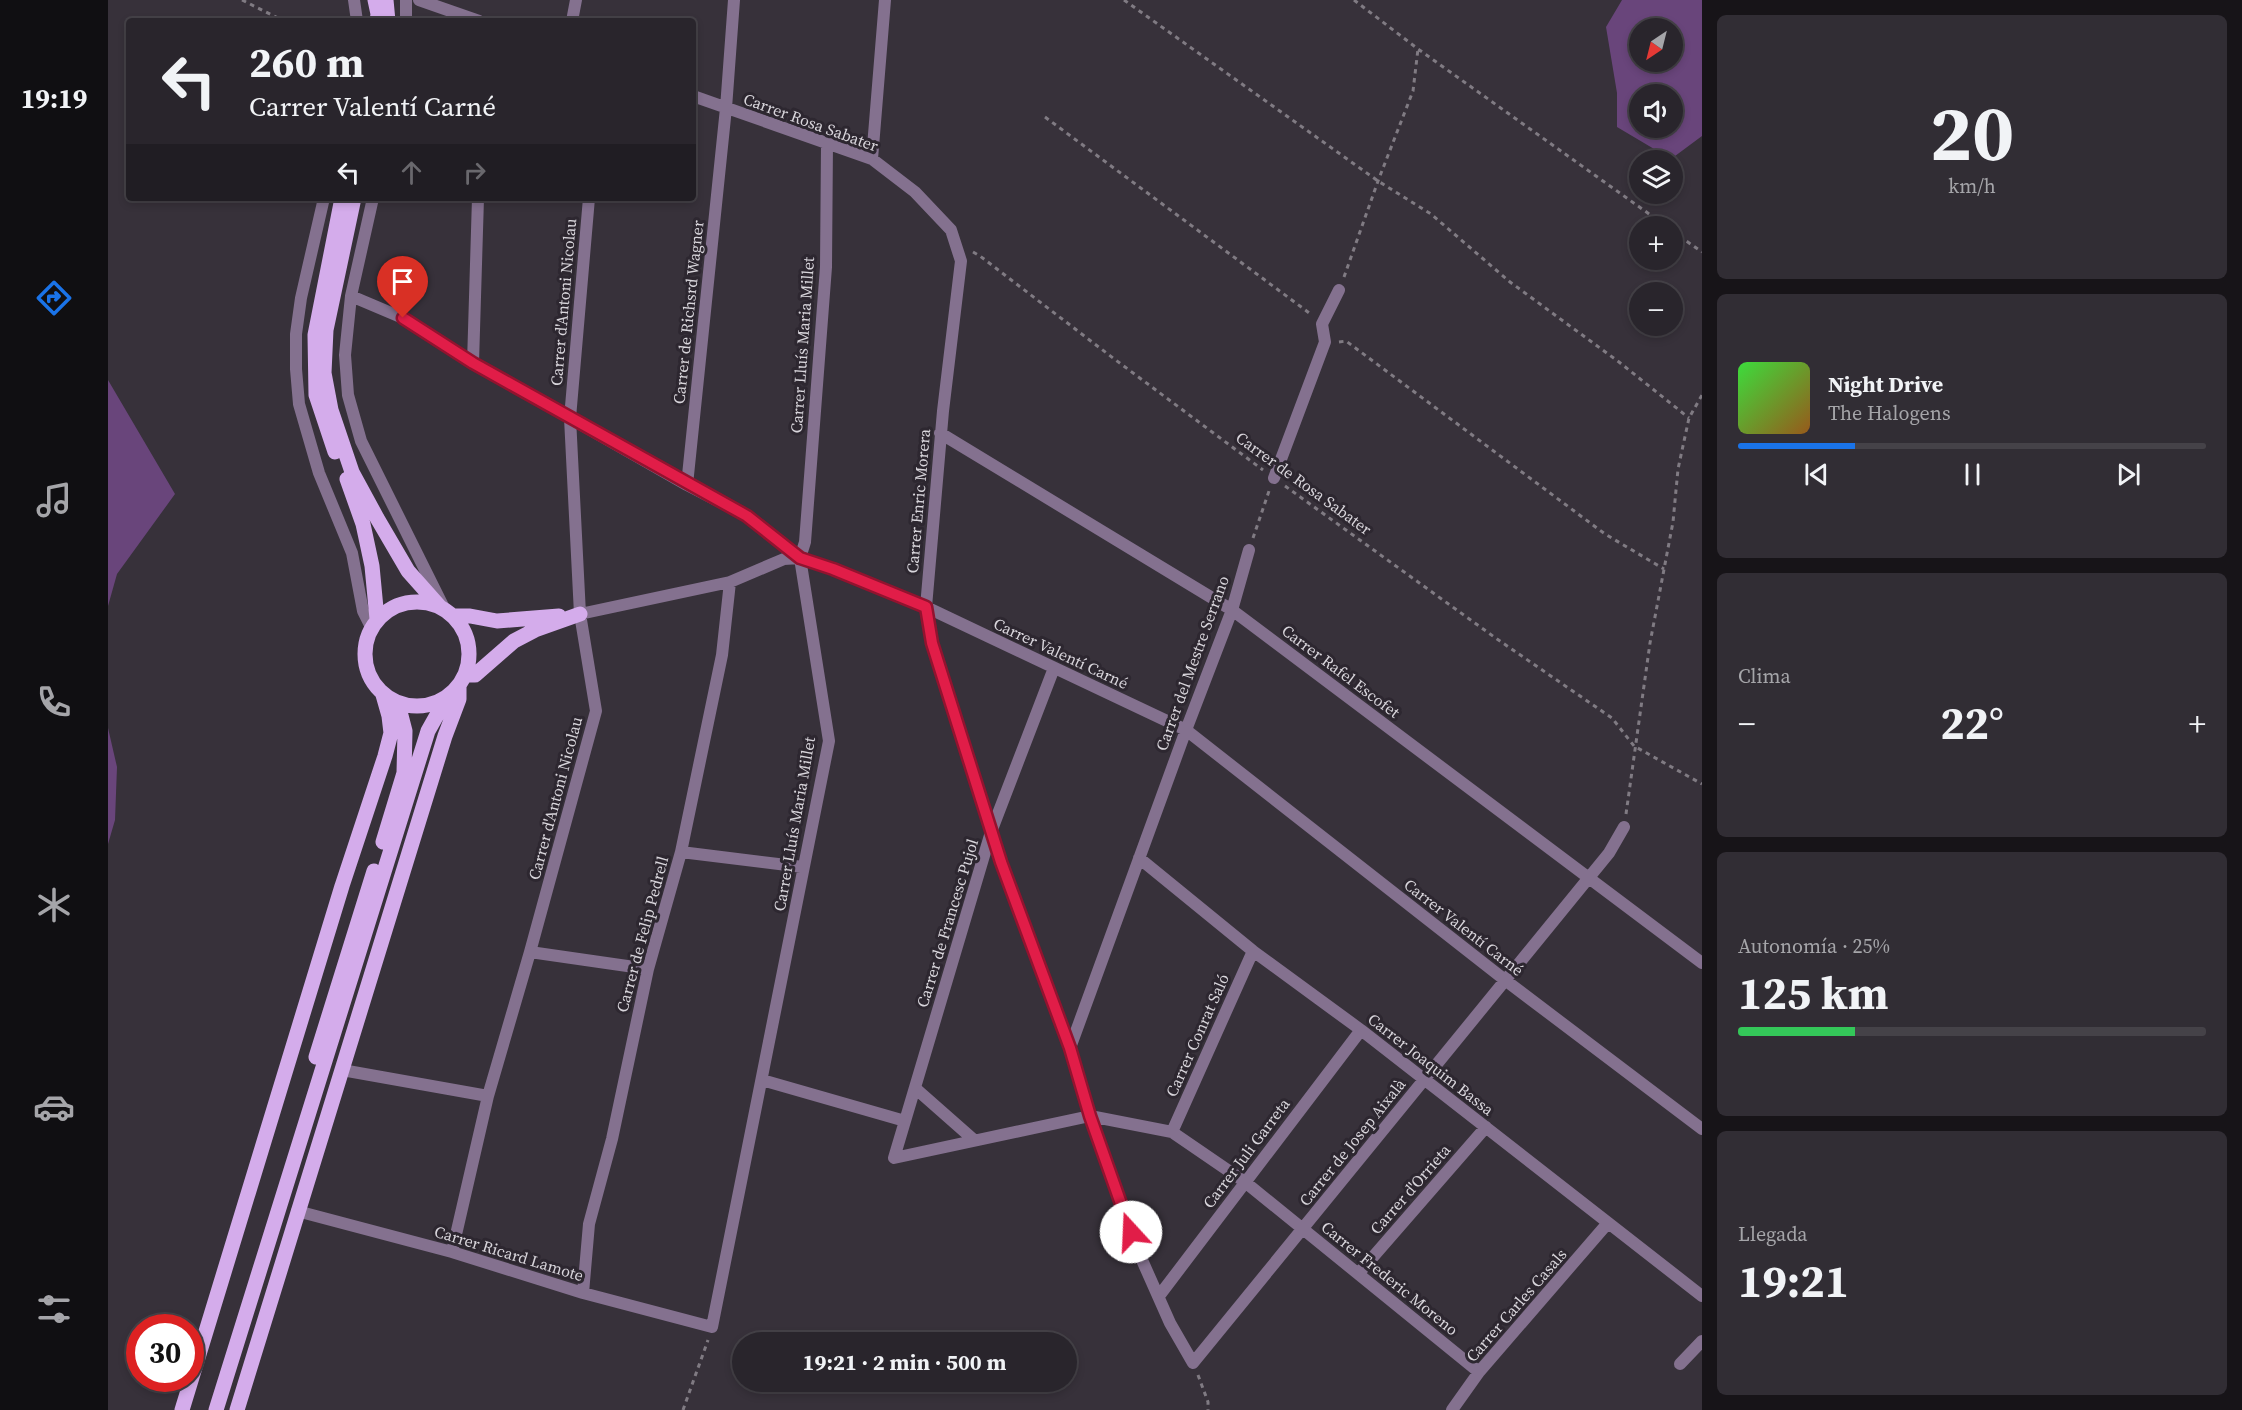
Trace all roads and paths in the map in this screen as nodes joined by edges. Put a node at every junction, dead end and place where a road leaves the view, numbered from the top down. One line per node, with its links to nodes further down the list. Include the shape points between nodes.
1 (242, 0): 12 (path)
2 (354, 0): 13 (street)
3 (375, 0): 14 (main road)
4 (386, 0): 15 (main road)
5 (406, 0): 16 (street)
6 (419, 0): 17 (street)
7 (576, 0): 18 (street)
8 (734, 0): 21 (street, Carrer de Richsrd Wagner)
9 (885, 0): 24 (street)
10 (1124, 0): 25 (path)
11 (1354, 0): 19 (path)
12 (278, 18)
13 (357, 18)
14 (377, 18)
15 (388, 18)
16 (406, 18)
17 (470, 18)
18 (573, 18)
19 (1418, 49): 25 (path, via 1413,91); 32 (path)
20 (696, 97): 21 (street, Carrer Rosa Sabater)
21 (726, 108): 23 (street, Carrer Rosa Sabater); 46 (street, Carrer de Richsrd Wagner)
22 (1045, 117): 38 (path)
23 (827, 143): 24 (street, Carrer Rosa Sabater); 48 (street, Carrer Lluís Maria Millet, via 826,267 805,542)
24 (872, 159): 34 (street, Carrer Rosa Sabater, via 915,192 951,230)
25 (1378, 181): 36 (path); 43 (path, via 1431,214 1510,282)
26 (323, 201): 55 (street, via 297,325 299,404 318,473 352,553 363,611)
27 (341, 201): 55 (main road, via 315,335 316,395 363,524 372,566)
28 (353, 201): 53 (main road, via 326,330 324,373 330,410 352,472 377,518 408,571)
29 (373, 201): 37 (street)
30 (478, 201): 40 (street)
31 (589, 201): 42 (street, Carrer d'Antoni Nicolau)
32 (1652, 216)
33 (1683, 239): 35 (path)
34 (955, 244): 44 (street, Carrer Enric Morera, via 961,261); 45 (path, Carrer de Rosa Sabater, via 980,256)
35 (1702, 252)
36 (1339, 290): 38 (street)
37 (351, 296): 40 (street, Carrer Valentí Carné, via 403,318); 53 (street, via 345,355 348,395 361,441)
38 (1322, 324): 39 (street)
39 (1325, 342): 45 (street); 49 (path, via 1346,341 1605,534)
40 (473, 363): 42 (street, Carrer Valentí Carné)
41 (1702, 395): 43 (path)
42 (570, 418): 46 (street, Carrer Valentí Carné); 54 (street, Carrer d'Antoni Nicolau)
43 (1689, 418): 49 (path)
44 (940, 433): 51 (street, Carrer Enric Morera); 52 (street, Carrer Rafel Escofet)
45 (1274, 478): 47 (path); 62 (path, Carrer de Rosa Sabater, via 1612,718)
46 (687, 484): 48 (street, Carrer Valentí Carné, via 747,516)
47 (1249, 550): 52 (street, Carrer del Mestre Serrano)
48 (800, 558): 50 (street, via 784,560); 51 (street, Carrer Valentí Carné); 68 (street, Carrer Lluís Maria Millet, via 829,741)
49 (1664, 569): 62 (path)
50 (730, 582): 54 (street); 66 (street, Carrer de Felip Pedrell, via 722,655)
51 (926, 607): 56 (street, Carrer Valentí Carné); 65 (street, Carrer Enric Morera, via 932,643)
52 (1232, 610): 61 (street, Carrer del Mestre Serrano); 69 (street, Carrer Rafel Escofet)
53 (446, 611): 54 (main road, via 497,621); 55 (main road, via 423,602 406,603 390,609); 57 (main road, via 465,633 470,654)
54 (580, 614): 57 (main road, via 514,641 475,675); 71 (street, Carrer d'Antoni Nicolau, via 596,711)
55 (374, 623): 58 (main road, via 365,641 364,656 366,670)
56 (1054, 668): 61 (street, Carrer Valentí Carné); 65 (street, Carrer de Francesc Pujol)
57 (462, 681): 59 (main road); 77 (main road)
58 (383, 695): 60 (main road); 102 (main road, via 391,733 385,756)
59 (446, 699): 60 (main road, via 414,707); 104 (main road, via 428,731)
60 (398, 704): 103 (main road, via 405,731 404,773)
61 (1186, 730): 67 (street, Carrer del Mestre Serrano); 74 (street, Carrer Valentí Carné)
62 (1634, 746): 63 (path); 64 (path)
63 (1702, 784)
64 (1624, 827): 69 (street, Carrer de Josep Aixalà)
65 (991, 832): 76 (street, Carrer Enric Morera); 80 (street, Carrer de Francesc Pujol)
66 (681, 852): 68 (street); 73 (street, Carrer de Felip Pedrell)
67 (1139, 858): 70 (street, Carrer Joaquim Bassa); 76 (street, Carrer del Mestre Serrano)
68 (803, 867): 79 (street, Carrer Lluís Maria Millet)
69 (1590, 877): 72 (street, Carrer Rafel Escofet); 74 (street, Carrer de Josep Aixalà)
70 (1253, 951): 75 (street, Carrer Joaquim Bassa); 86 (street, Carrer Conrat Saló)
71 (530, 952): 73 (street); 81 (street, Carrer d'Antoni Nicolau)
72 (1702, 963)
73 (648, 969): 94 (street, Carrer de Felip Pedrell, via 612,1139 589,1224)
74 (1505, 980): 78 (street, Carrer de Josep Aixalà); 85 (street, Carrer Valentí Carné)
75 (1361, 1030): 78 (street, Carrer Joaquim Bassa); 88 (street, Carrer Juli Garreta)
76 (1070, 1048): 82 (street, Carrer Enric Morera)
77 (342, 1070): 81 (street); 89 (main road)
78 (1425, 1079): 84 (street, Carrer Joaquim Bassa); 91 (street, Carrer de Josep Aixalà)
79 (762, 1080): 83 (street); 97 (street, Carrer Lluís Maria Millet)
80 (915, 1088): 83 (street, Carrer de Francesc Pujol); 87 (street)
81 (488, 1096): 92 (street, Carrer d'Antoni Nicolau)
82 (1090, 1116): 86 (street, Carrer Frederic Moreno); 87 (street, Carrer de Francesc Pujol); 95 (street, Carrer Enric Morera)
83 (905, 1121): 87 (street, Carrer de Francesc Pujol, via 894,1158)
84 (1486, 1127): 90 (street, Carrer Joaquim Bassa); 93 (street, Carrer d'Orrieta)
85 (1702, 1129)
86 (1172, 1131): 88 (street, Carrer Frederic Moreno)
87 (974, 1140)
88 (1245, 1182): 91 (street, Carrer Frederic Moreno); 95 (street, Carrer Juli Garreta)
89 (297, 1211): 92 (street, Carrer Ricard Lamote); 105 (main road)
90 (1607, 1224): 96 (street, Carrer Joaquim Bassa); 101 (street, Carrer Carles Casals)
91 (1303, 1229): 93 (street, Carrer Frederic Moreno); 99 (street, Carrer de Josep Aixalà)
92 (452, 1252): 94 (street, Carrer Ricard Lamote)
93 (1359, 1273): 101 (street, Carrer Frederic Moreno)
94 (583, 1293): 97 (street, Carrer Ricard Lamote)
95 (1158, 1296): 99 (street, Carrer Enric Morera)
96 (1702, 1296)
97 (712, 1327): 106 (path)
98 (1702, 1341): 100 (street)
99 (1193, 1363): 107 (path)
100 (1680, 1364)
101 (1479, 1372): 108 (street, Carrer Carles Casals)
102 (182, 1410)
103 (208, 1410)
104 (216, 1410)
105 (237, 1410)
106 (683, 1410)
107 (1208, 1410)
108 (1452, 1410)

